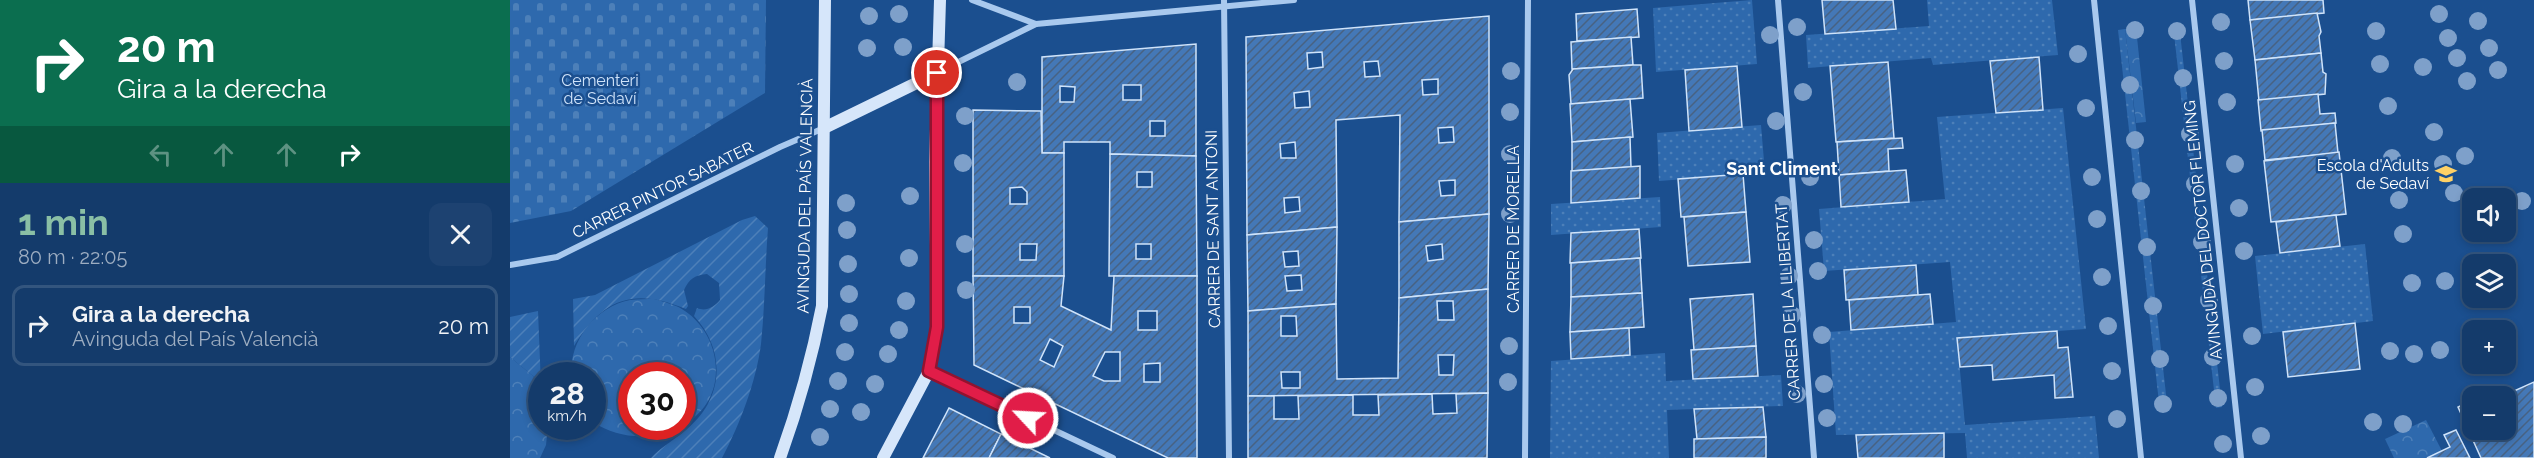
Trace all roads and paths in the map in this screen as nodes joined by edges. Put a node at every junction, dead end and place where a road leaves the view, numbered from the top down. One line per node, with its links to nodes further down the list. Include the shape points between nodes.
1 (825, 0): 12 (street, AVINGUDA DEL PAÍS VALENCIÀ)
2 (940, 0): 11 (street)
3 (972, 0): 10 (street)
4 (1294, 0): 9 (street)
5 (1528, 0): 19 (street, CARRER DE MORELLA)
6 (1778, 0): 20 (street, CARRER DE LA LLIBERTAT)
7 (2094, 0): 21 (street)
8 (2192, 0): 22 (street, AVINGUDA DEL DOCTOR FLEMING)
9 (1224, 3): 10 (street); 18 (street, CARRER DE SANT ANTONI)
10 (1036, 24): 11 (street)
11 (937, 73): 12 (street); 14 (street, via 937,327)
12 (824, 128): 13 (street, CARRER PINTOR SABATER, via 557,257); 15 (street, AVINGUDA DEL PAÍS VALENCIÀ, via 822,306 797,412)
13 (510, 265)
14 (929, 371): 16 (street); 17 (street)
15 (780, 458)
16 (883, 458)
17 (1113, 458)
18 (1229, 458)
19 (1525, 458)
20 (1814, 458)
21 (2141, 458)
22 (2241, 458)

